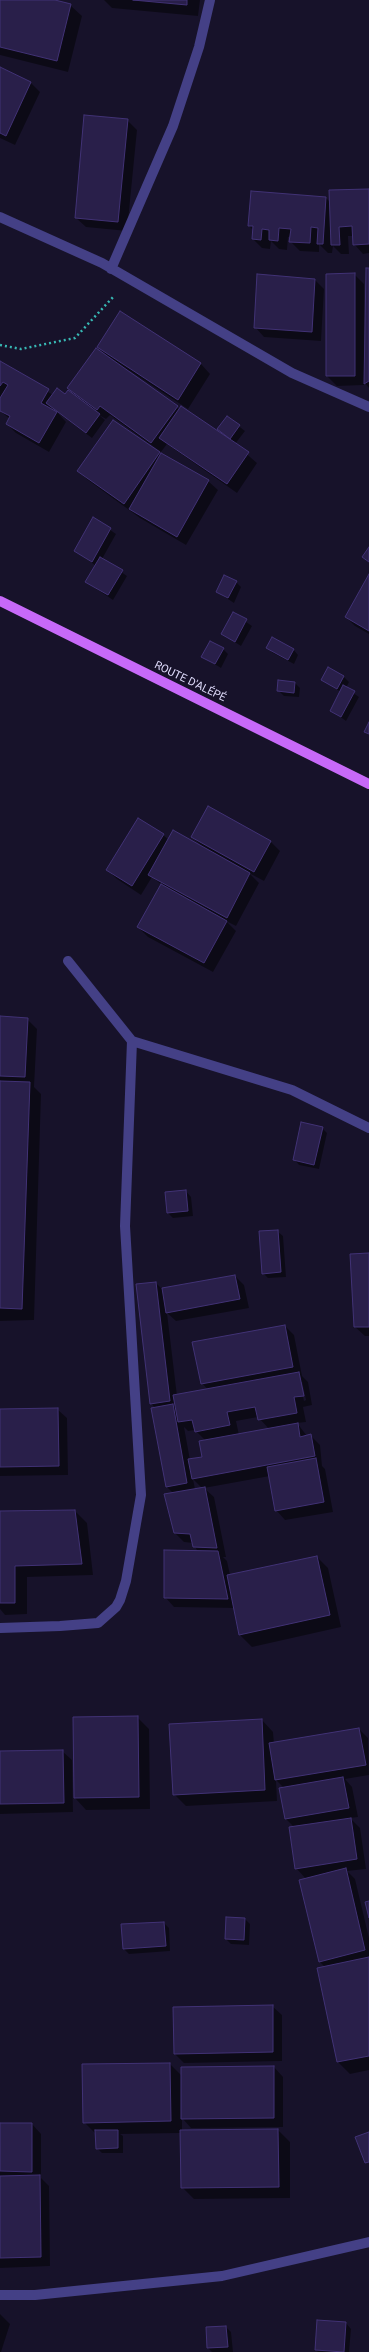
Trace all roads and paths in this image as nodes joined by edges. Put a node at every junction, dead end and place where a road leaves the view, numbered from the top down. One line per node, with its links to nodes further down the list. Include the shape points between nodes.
1 (210, 0): 3 (street, via 199,47 173,126)
2 (0, 217): 3 (street)
3 (112, 269): 4 (street)
4 (130, 280): 5 (path, via 75,338 21,349); 6 (street, via 292,373)
5 (0, 345)
6 (369, 407)
7 (0, 601): 8 (main road, ROUTE D'ALÉPÉ)
8 (369, 784)
9 (68, 961): 10 (street)
10 (132, 1041): 11 (street, via 292,1090); 12 (street, via 124,1226 141,1495 126,1581 116,1608 98,1623)
11 (369, 1128)
12 (0, 1628)
13 (369, 2242): 14 (street, via 222,2276 35,2295)
14 (0, 2295)

